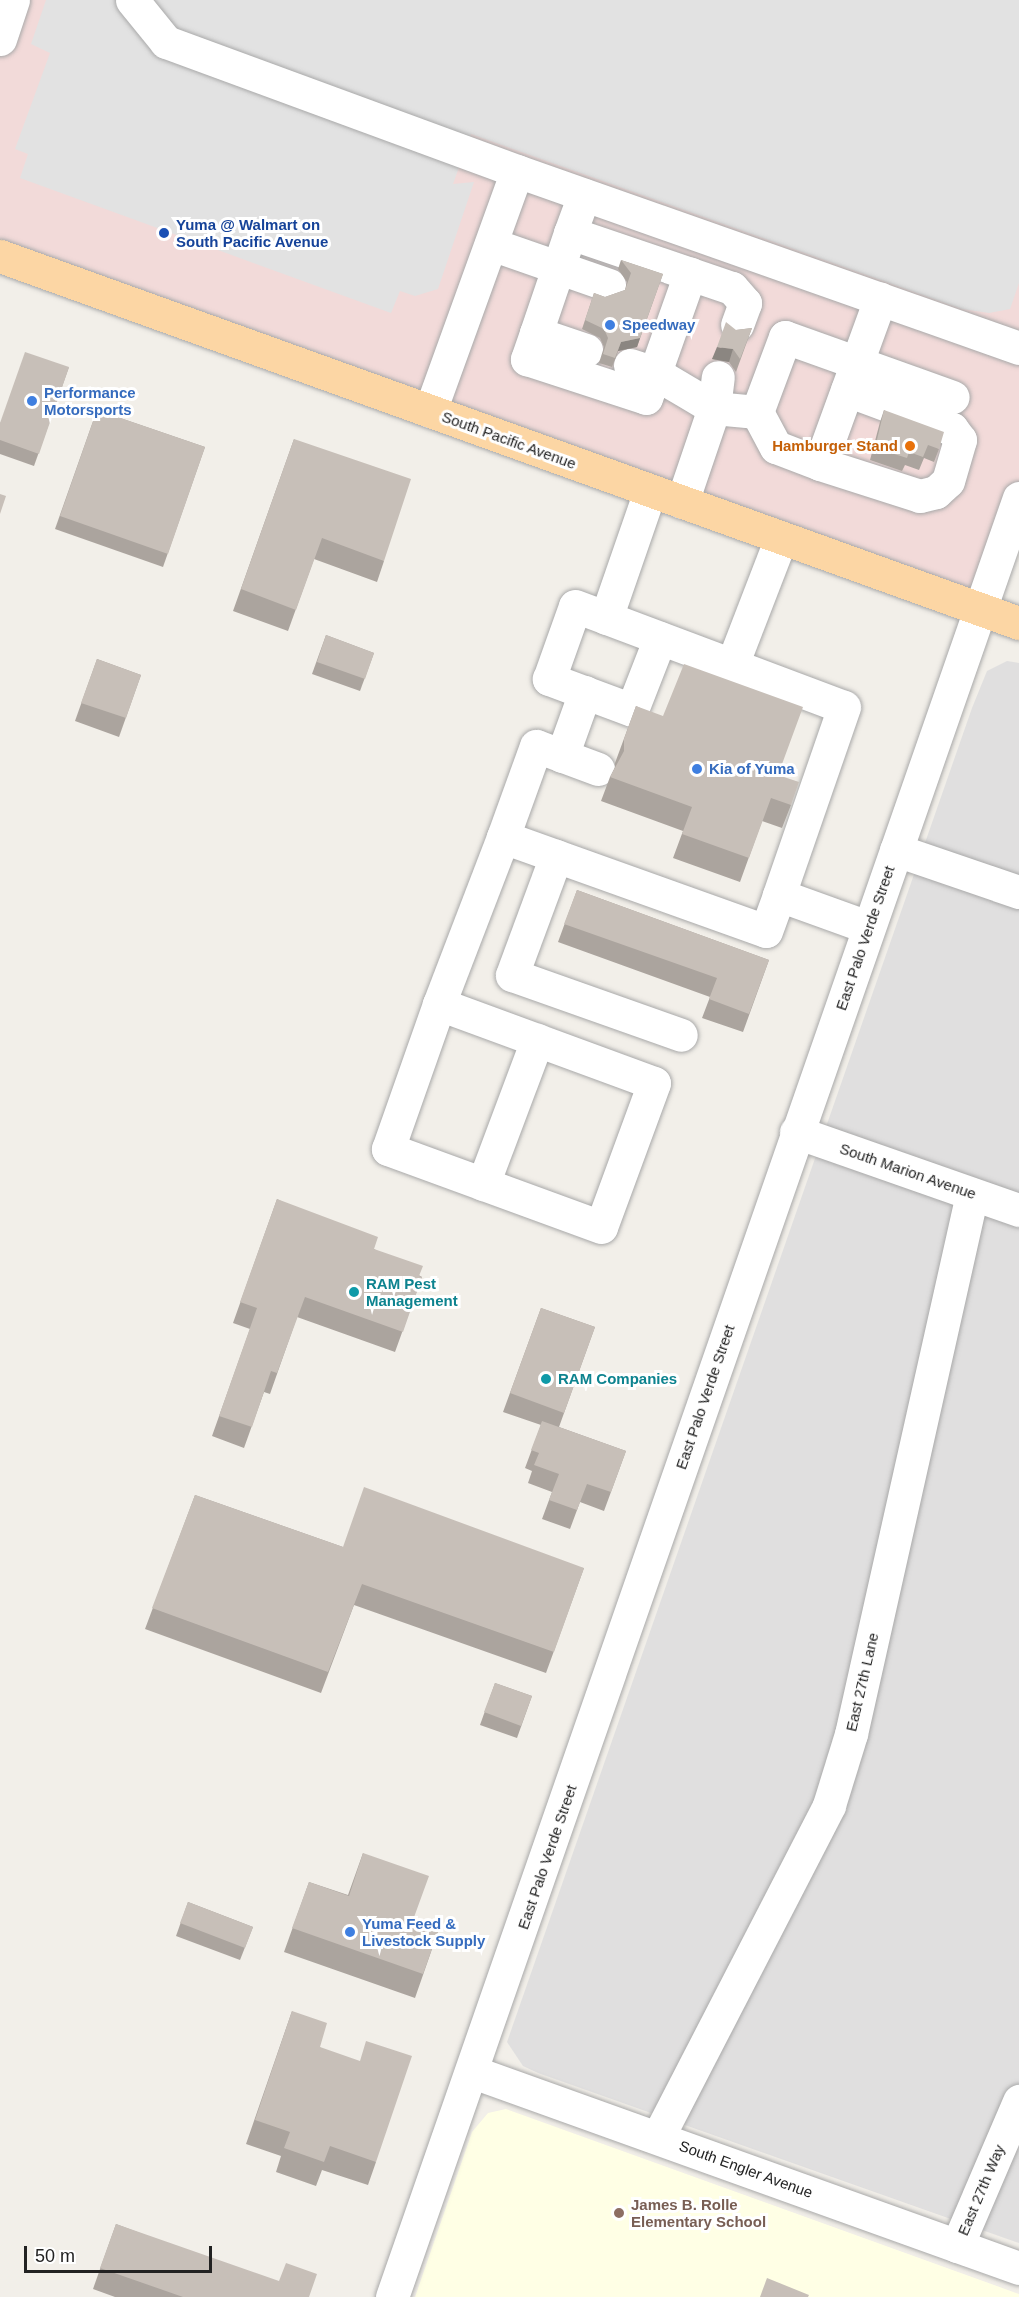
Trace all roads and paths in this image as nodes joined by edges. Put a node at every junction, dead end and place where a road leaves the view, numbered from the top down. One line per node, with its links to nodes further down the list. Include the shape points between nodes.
1 (13, 0): 3 (street)
2 (132, 0): 4 (street, via 166,42)
3 (0, 39)
4 (517, 171): 5 (street); 7 (street)
5 (584, 195): 6 (street); 12 (street)
6 (570, 233): 9 (street); 10 (street)
7 (491, 244): 9 (street); 21 (street)
8 (0, 256): 21 (main road, South Pacific Avenue)
9 (559, 268): 11 (street); 14 (street)
10 (690, 274): 13 (street, via 732,288 745,303); 17 (street, via 665,305)
11 (609, 285)
12 (880, 299): 15 (street); 18 (street)
13 (737, 325)
14 (536, 333): 16 (street); 17 (street, via 527,359 646,398)
15 (1019, 348)
16 (586, 350)
17 (643, 369): 19 (street)
18 (853, 376): 20 (street); 22 (street, via 785,338); 23 (street); 23 (street, via 952,429 960,440 958,456 948,481 936,492 920,496)
19 (716, 393): 22 (street); 26 (street)
20 (953, 397)
21 (430, 411): 24 (main road, South Pacific Avenue)
22 (757, 412): 23 (street, via 776,447)
23 (820, 464)
24 (650, 490): 26 (main road, South Pacific Avenue); 29 (street)
25 (1019, 498): 28 (street, East Palo Verde Street)
26 (682, 502): 27 (main road, South Pacific Avenue)
27 (781, 538): 28 (main road, South Pacific Avenue); 32 (street)
28 (979, 609): 30 (main road, South Pacific Avenue); 37 (street, East Palo Verde Street)
29 (606, 618): 31 (street); 33 (street, via 575,606 549,679)
30 (1019, 623)
31 (660, 638): 32 (street); 33 (street, via 632,710)
32 (732, 665): 40 (street, via 844,706)
33 (585, 692): 34 (street)
34 (562, 756): 35 (street); 36 (street, via 536,746)
35 (598, 768)
36 (503, 837): 38 (street); 42 (street)
37 (896, 850): 39 (street); 41 (street, East Palo Verde Street)
38 (556, 856): 40 (street, via 766,931); 43 (street, via 513,975)
39 (1019, 892)
40 (779, 895): 41 (street)
41 (868, 927): 45 (street, East Palo Verde Street)
42 (439, 1004): 44 (street); 46 (street, via 388,1149)
43 (681, 1035)
44 (537, 1040): 46 (street); 46 (street, via 654,1083 601,1227)
45 (796, 1132): 47 (street, South Marion Avenue); 49 (street, East Palo Verde Street)
46 (483, 1184)
47 (972, 1194): 48 (street, South Marion Avenue); 51 (street, East 27th Lane, via 851,1734 829,1805)
48 (1019, 1210)
49 (473, 2072): 51 (street, South Engler Avenue); 54 (street, East Palo Verde Street)
50 (1019, 2102): 52 (street, East 27th Way)
51 (658, 2137): 52 (street, South Engler Avenue)
52 (957, 2246): 53 (street, South Engler Avenue)
53 (1019, 2268)
54 (393, 2297)

